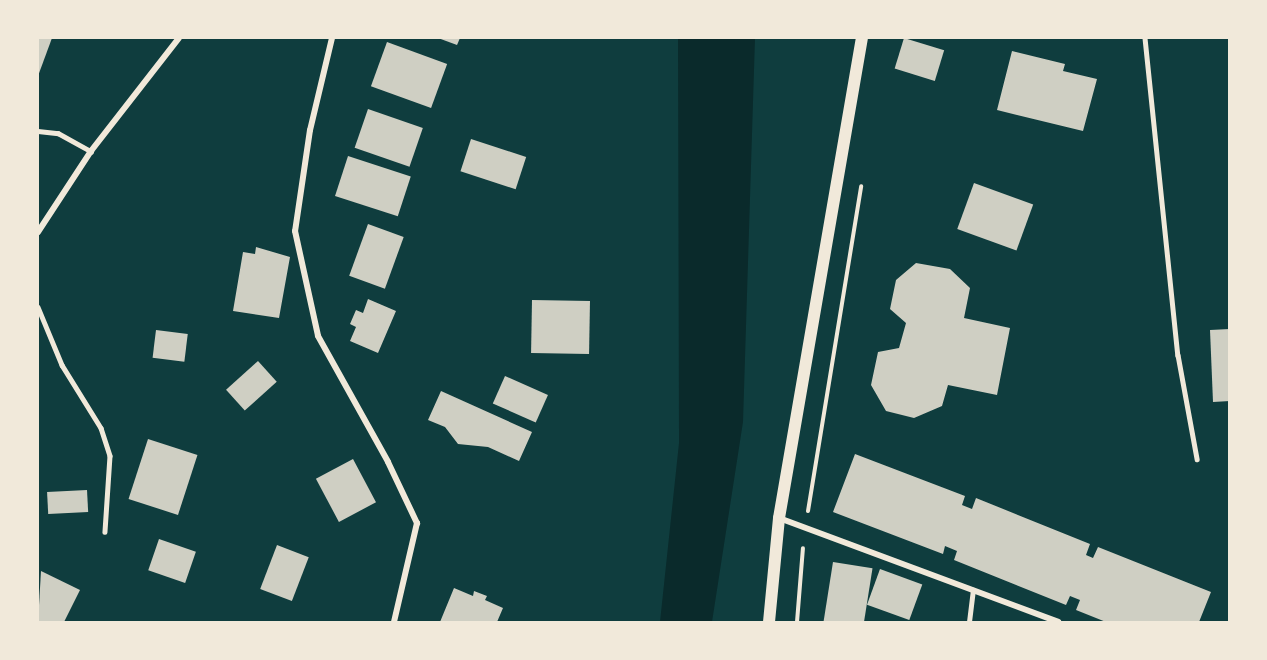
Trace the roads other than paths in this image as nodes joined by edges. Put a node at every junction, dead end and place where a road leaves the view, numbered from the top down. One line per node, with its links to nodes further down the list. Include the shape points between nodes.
1 (179, 38): 6 (street)
2 (332, 38): 13 (street, via 310,130 295,231 318,336 417,523)
3 (862, 38): 10 (main road)
4 (1145, 38): 9 (lane, via 1178,355)
5 (38, 130): 6 (lane, via 58,134)
6 (91, 151): 7 (street)
7 (38, 232)
8 (38, 307): 11 (lane, via 62,365 101,428 110,456)
9 (1197, 459)
10 (779, 518): 12 (street); 14 (main road)
11 (105, 532)
12 (973, 590): 15 (lane); 16 (street)
13 (394, 622)
14 (769, 622)
15 (969, 622)
16 (1058, 622)

